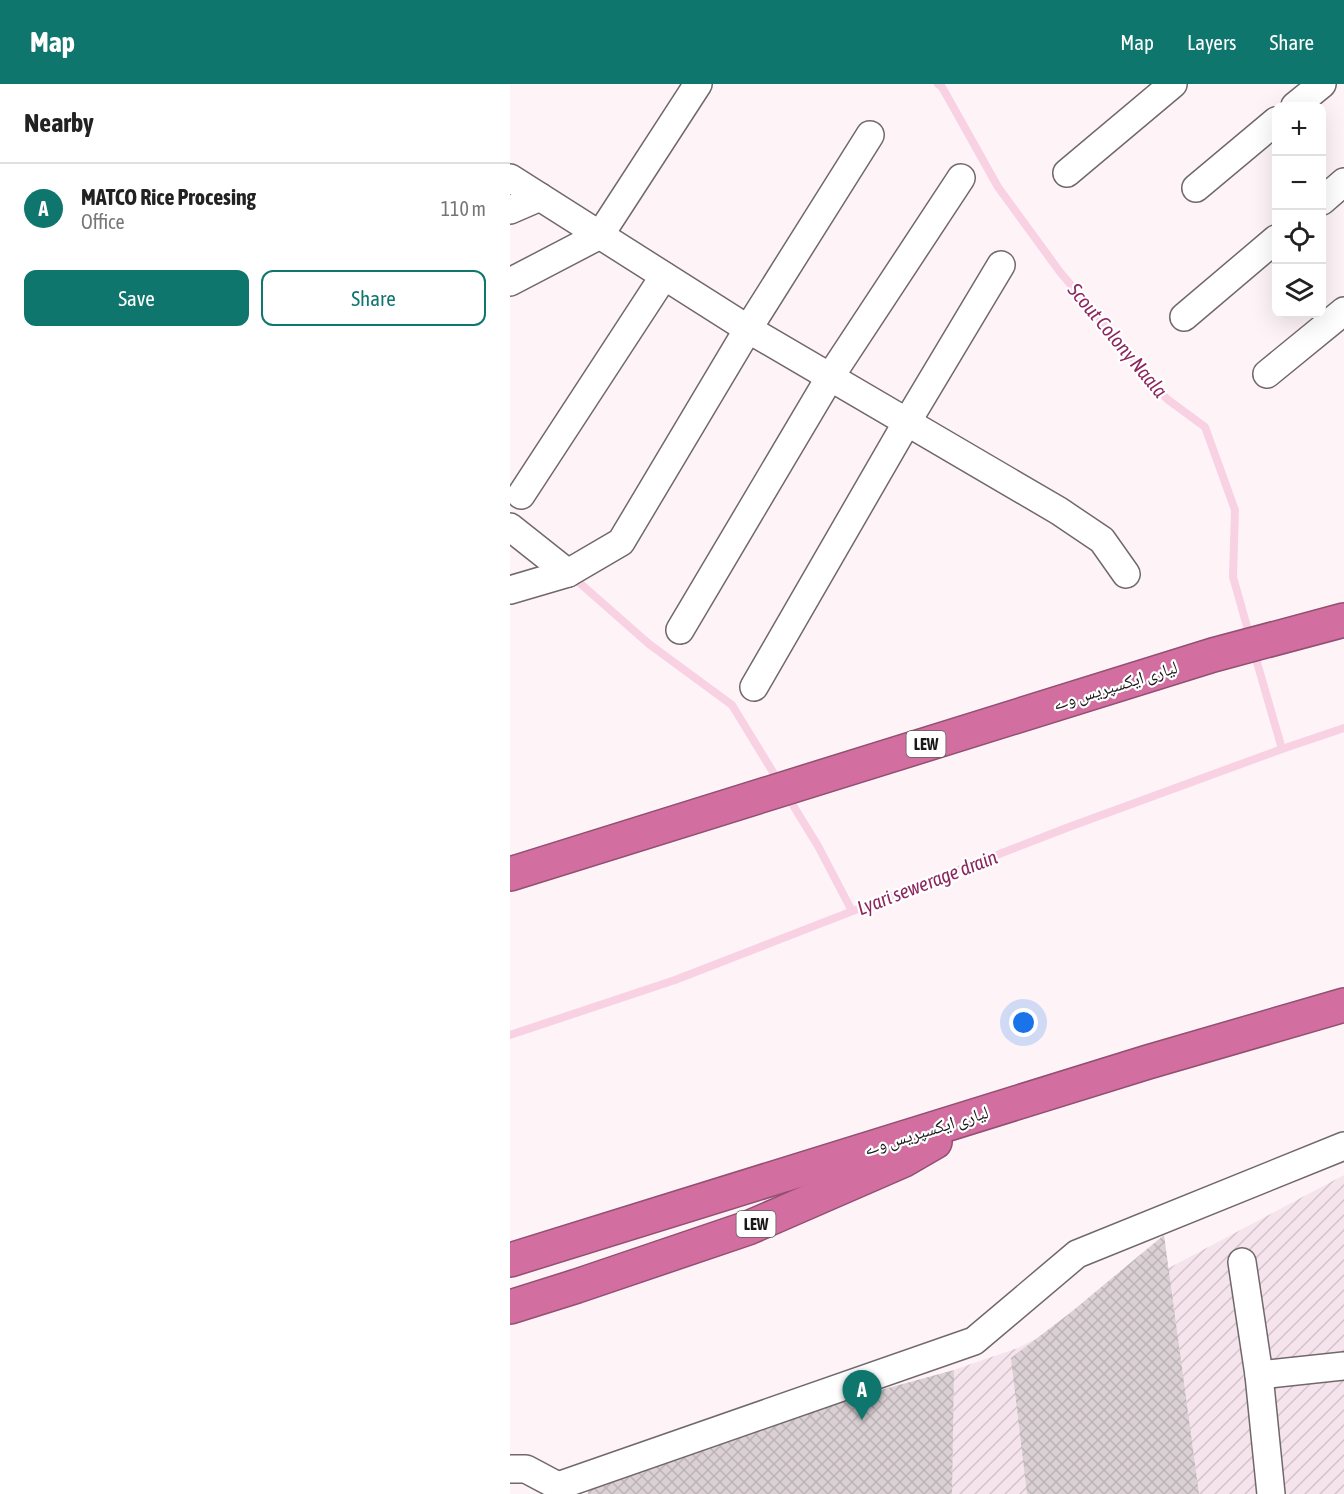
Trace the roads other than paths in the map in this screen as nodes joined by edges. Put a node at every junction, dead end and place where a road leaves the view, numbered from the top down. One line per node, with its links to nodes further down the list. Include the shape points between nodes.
1 (698, 84): 15 (street)
2 (1173, 84): 7 (street)
3 (1322, 84): 4 (street)
4 (1299, 102)
5 (1272, 125): 11 (street)
6 (870, 135): 22 (street)
7 (1066, 173)
8 (510, 178): 12 (street)
9 (961, 178): 24 (street)
10 (1344, 182): 13 (street)
11 (1196, 188)
12 (540, 197): 14 (street); 15 (street)
13 (1326, 198)
14 (510, 210)
15 (600, 235): 18 (street); 19 (street)
16 (1272, 242): 21 (street)
17 (1001, 265): 25 (street)
18 (664, 276): 22 (street); 26 (street)
19 (510, 282)
20 (1344, 311): 23 (street)
21 (1184, 317)
22 (748, 329): 24 (street); 28 (street, via 621,542)
23 (1267, 374)
24 (830, 377): 25 (street); 32 (street)
25 (907, 422): 29 (street, via 1102,540); 33 (street)
26 (521, 495)
27 (510, 527): 28 (street)
28 (568, 573): 30 (street)
29 (1126, 574)
30 (510, 590)
31 (1344, 620): 34 (highway, لیاری ایکسپریس وے / LEW, via 1213,655)
32 (680, 630)
33 (754, 687)
34 (510, 874)
35 (1344, 1005): 36 (highway, لیاری ایکسپریس وے / LEW)
36 (988, 1111): 38 (highway, لیاری ایکسپریس وے / LEW); 40 (highway, LEW, via 904,1160 748,1228)
37 (1344, 1146): 44 (street, via 1077,1254 974,1341)
38 (510, 1260)
39 (1242, 1262): 42 (street)
40 (510, 1306)
41 (1344, 1366): 42 (street)
42 (1259, 1375): 45 (street)
43 (510, 1470): 44 (street, via 526,1469)
44 (559, 1490)
45 (1271, 1494)

